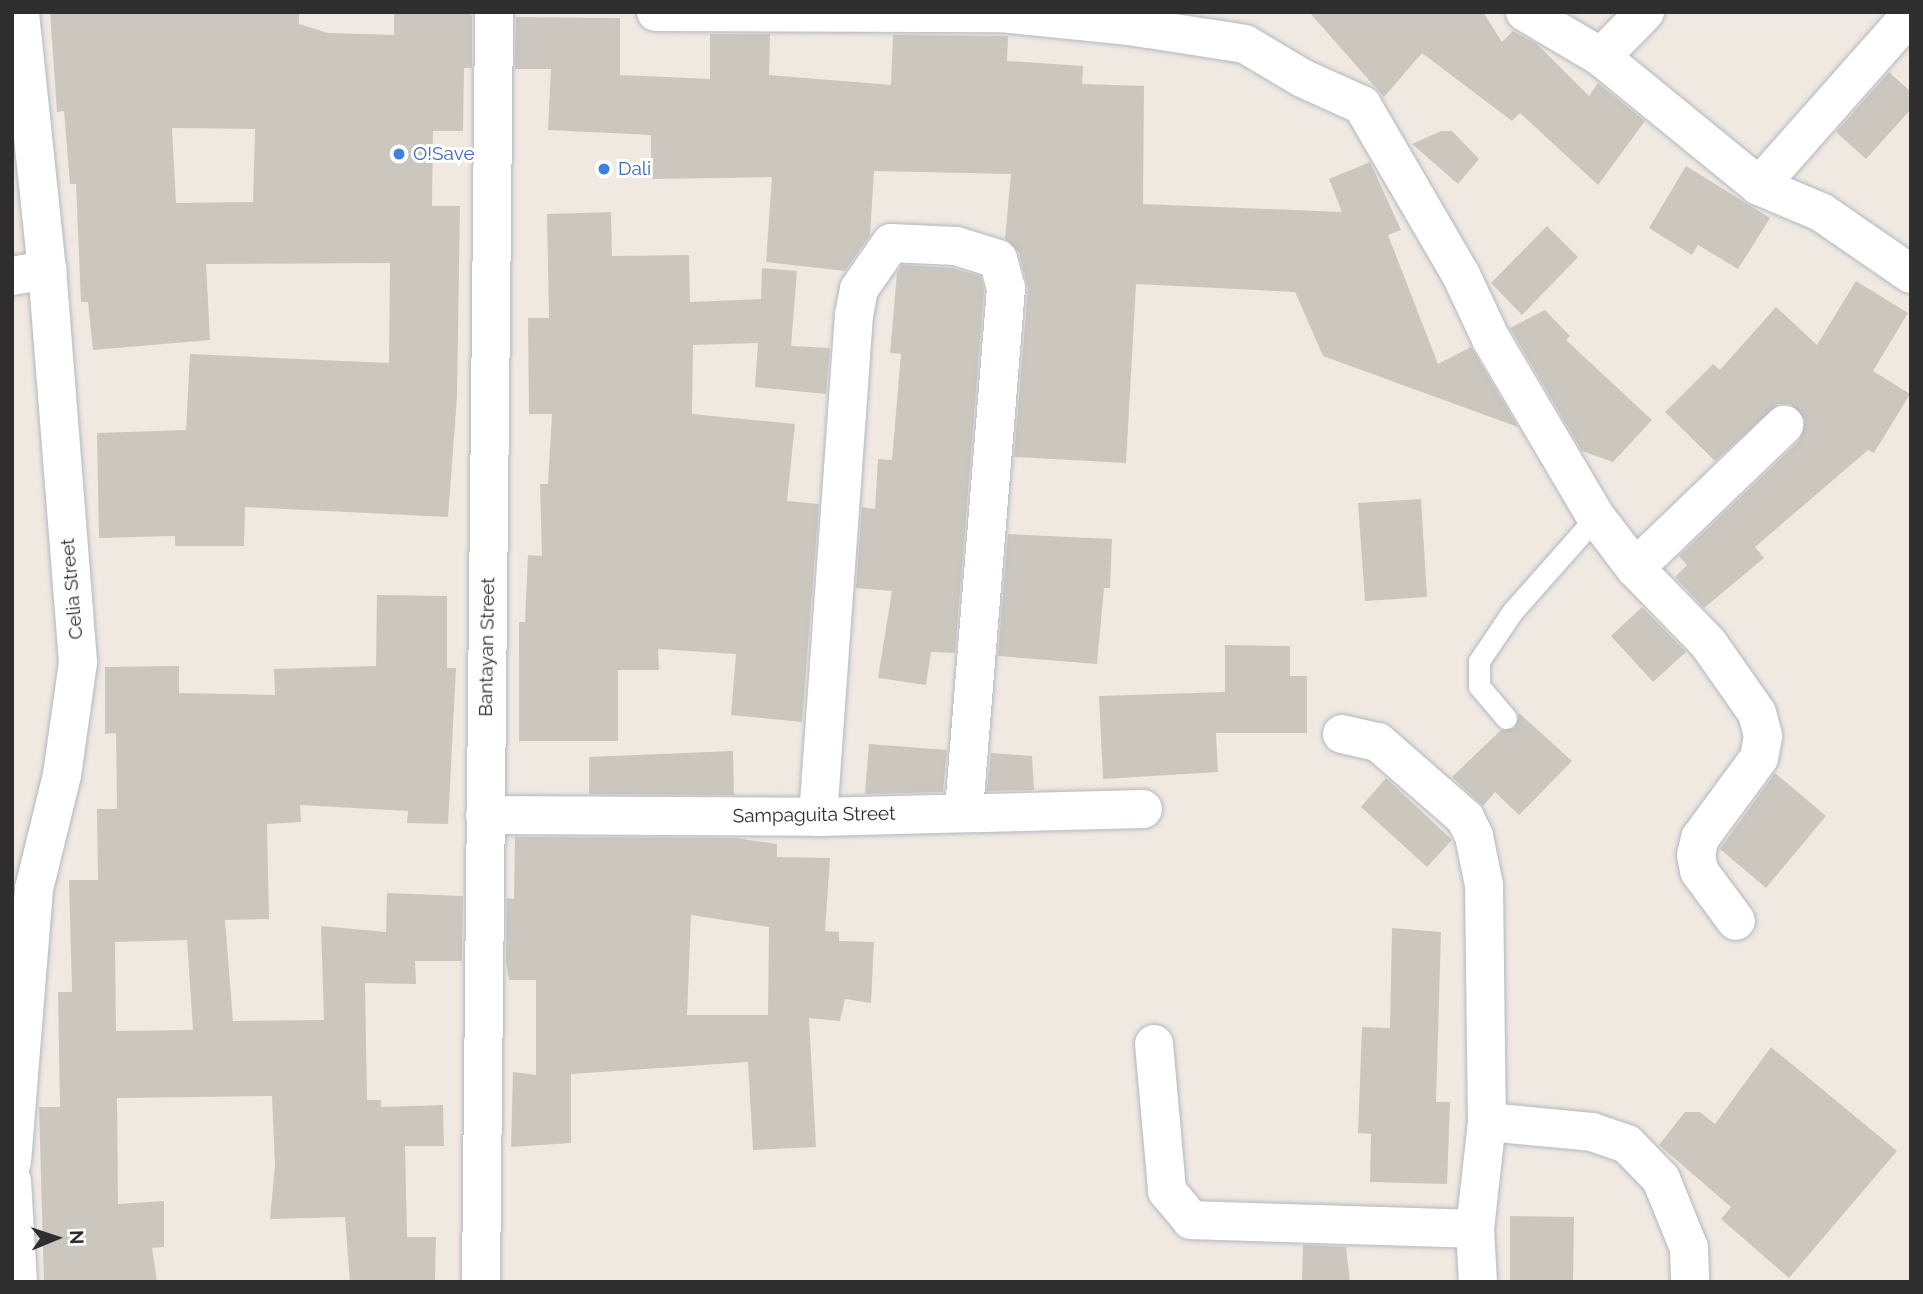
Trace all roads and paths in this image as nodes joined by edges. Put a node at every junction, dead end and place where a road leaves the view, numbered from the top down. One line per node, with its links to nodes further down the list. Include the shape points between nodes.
1 (20, 12): 9 (street, Celia Street)
2 (494, 12): 18 (street, Bantayan Street)
3 (656, 12): 12 (street, via 1001,13 1129,26 1245,44 1302,78 1362,105)
4 (1525, 12): 7 (street)
5 (1644, 12): 7 (street)
6 (1911, 14): 8 (street)
7 (1601, 57): 8 (street)
8 (1759, 186): 10 (street, via 1821,212)
9 (30, 273): 20 (street, Celia Street, via 78,663 62,775)
10 (1911, 274)
11 (1784, 425): 13 (street)
12 (1596, 517): 13 (street); 14 (lane, via 1512,612 1479,661 1479,686)
13 (1635, 568): 21 (street, via 1708,643 1757,713 1763,736 1759,758 1700,838 1696,855 1699,871)
14 (1506, 718)
15 (1342, 734): 23 (street, via 1378,742 1465,818 1474,836 1483,885)
16 (1143, 808): 17 (street, Sampaguita Street)
17 (964, 810): 19 (street, Sampaguita Street); 19 (street, via 1006,288 998,259 956,246 891,243 859,289 854,316)
18 (485, 815): 19 (street, Sampaguita Street); 28 (street, Bantayan Street)
19 (818, 817)
20 (23, 889): 24 (street, Celia Street)
21 (1735, 921)
22 (1154, 1044): 26 (street, via 1167,1191 1191,1220)
23 (1487, 1122): 26 (street); 30 (street, via 1592,1132 1627,1144 1661,1179 1689,1248)
24 (12, 1161)
25 (12, 1181): 27 (street)
26 (1475, 1229): 29 (street)
27 (18, 1282)
28 (481, 1282)
29 (1478, 1282)
30 (1690, 1282)

